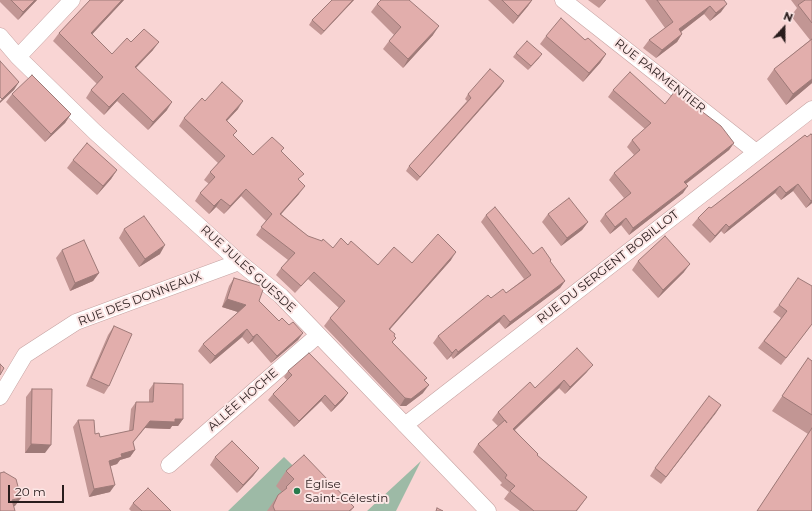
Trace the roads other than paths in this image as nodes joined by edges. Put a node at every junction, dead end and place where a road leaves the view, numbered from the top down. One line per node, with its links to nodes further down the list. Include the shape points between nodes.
1 (72, 0): 4 (street)
2 (563, 0): 6 (street, RUE PARMENTIER)
3 (0, 36): 4 (street, RUE JULES GUESDE)
4 (18, 57): 7 (street, RUE JULES GUESDE, via 95,132)
5 (812, 109): 6 (street, RUE DU SERGENT BOBILLOT)
6 (756, 152): 10 (street, RUE DU SERGENT BOBILLOT)
7 (238, 262): 8 (street, RUE JULES GUESDE, via 281,296); 9 (street, RUE DES DONNEAUX, via 76,322 25,355)
8 (317, 336): 10 (street, RUE JULES GUESDE); 11 (street, ALLÉE HOCHE)
9 (0, 397)
10 (405, 425): 12 (street, RUE JULES GUESDE)
11 (169, 465)
12 (488, 511)

